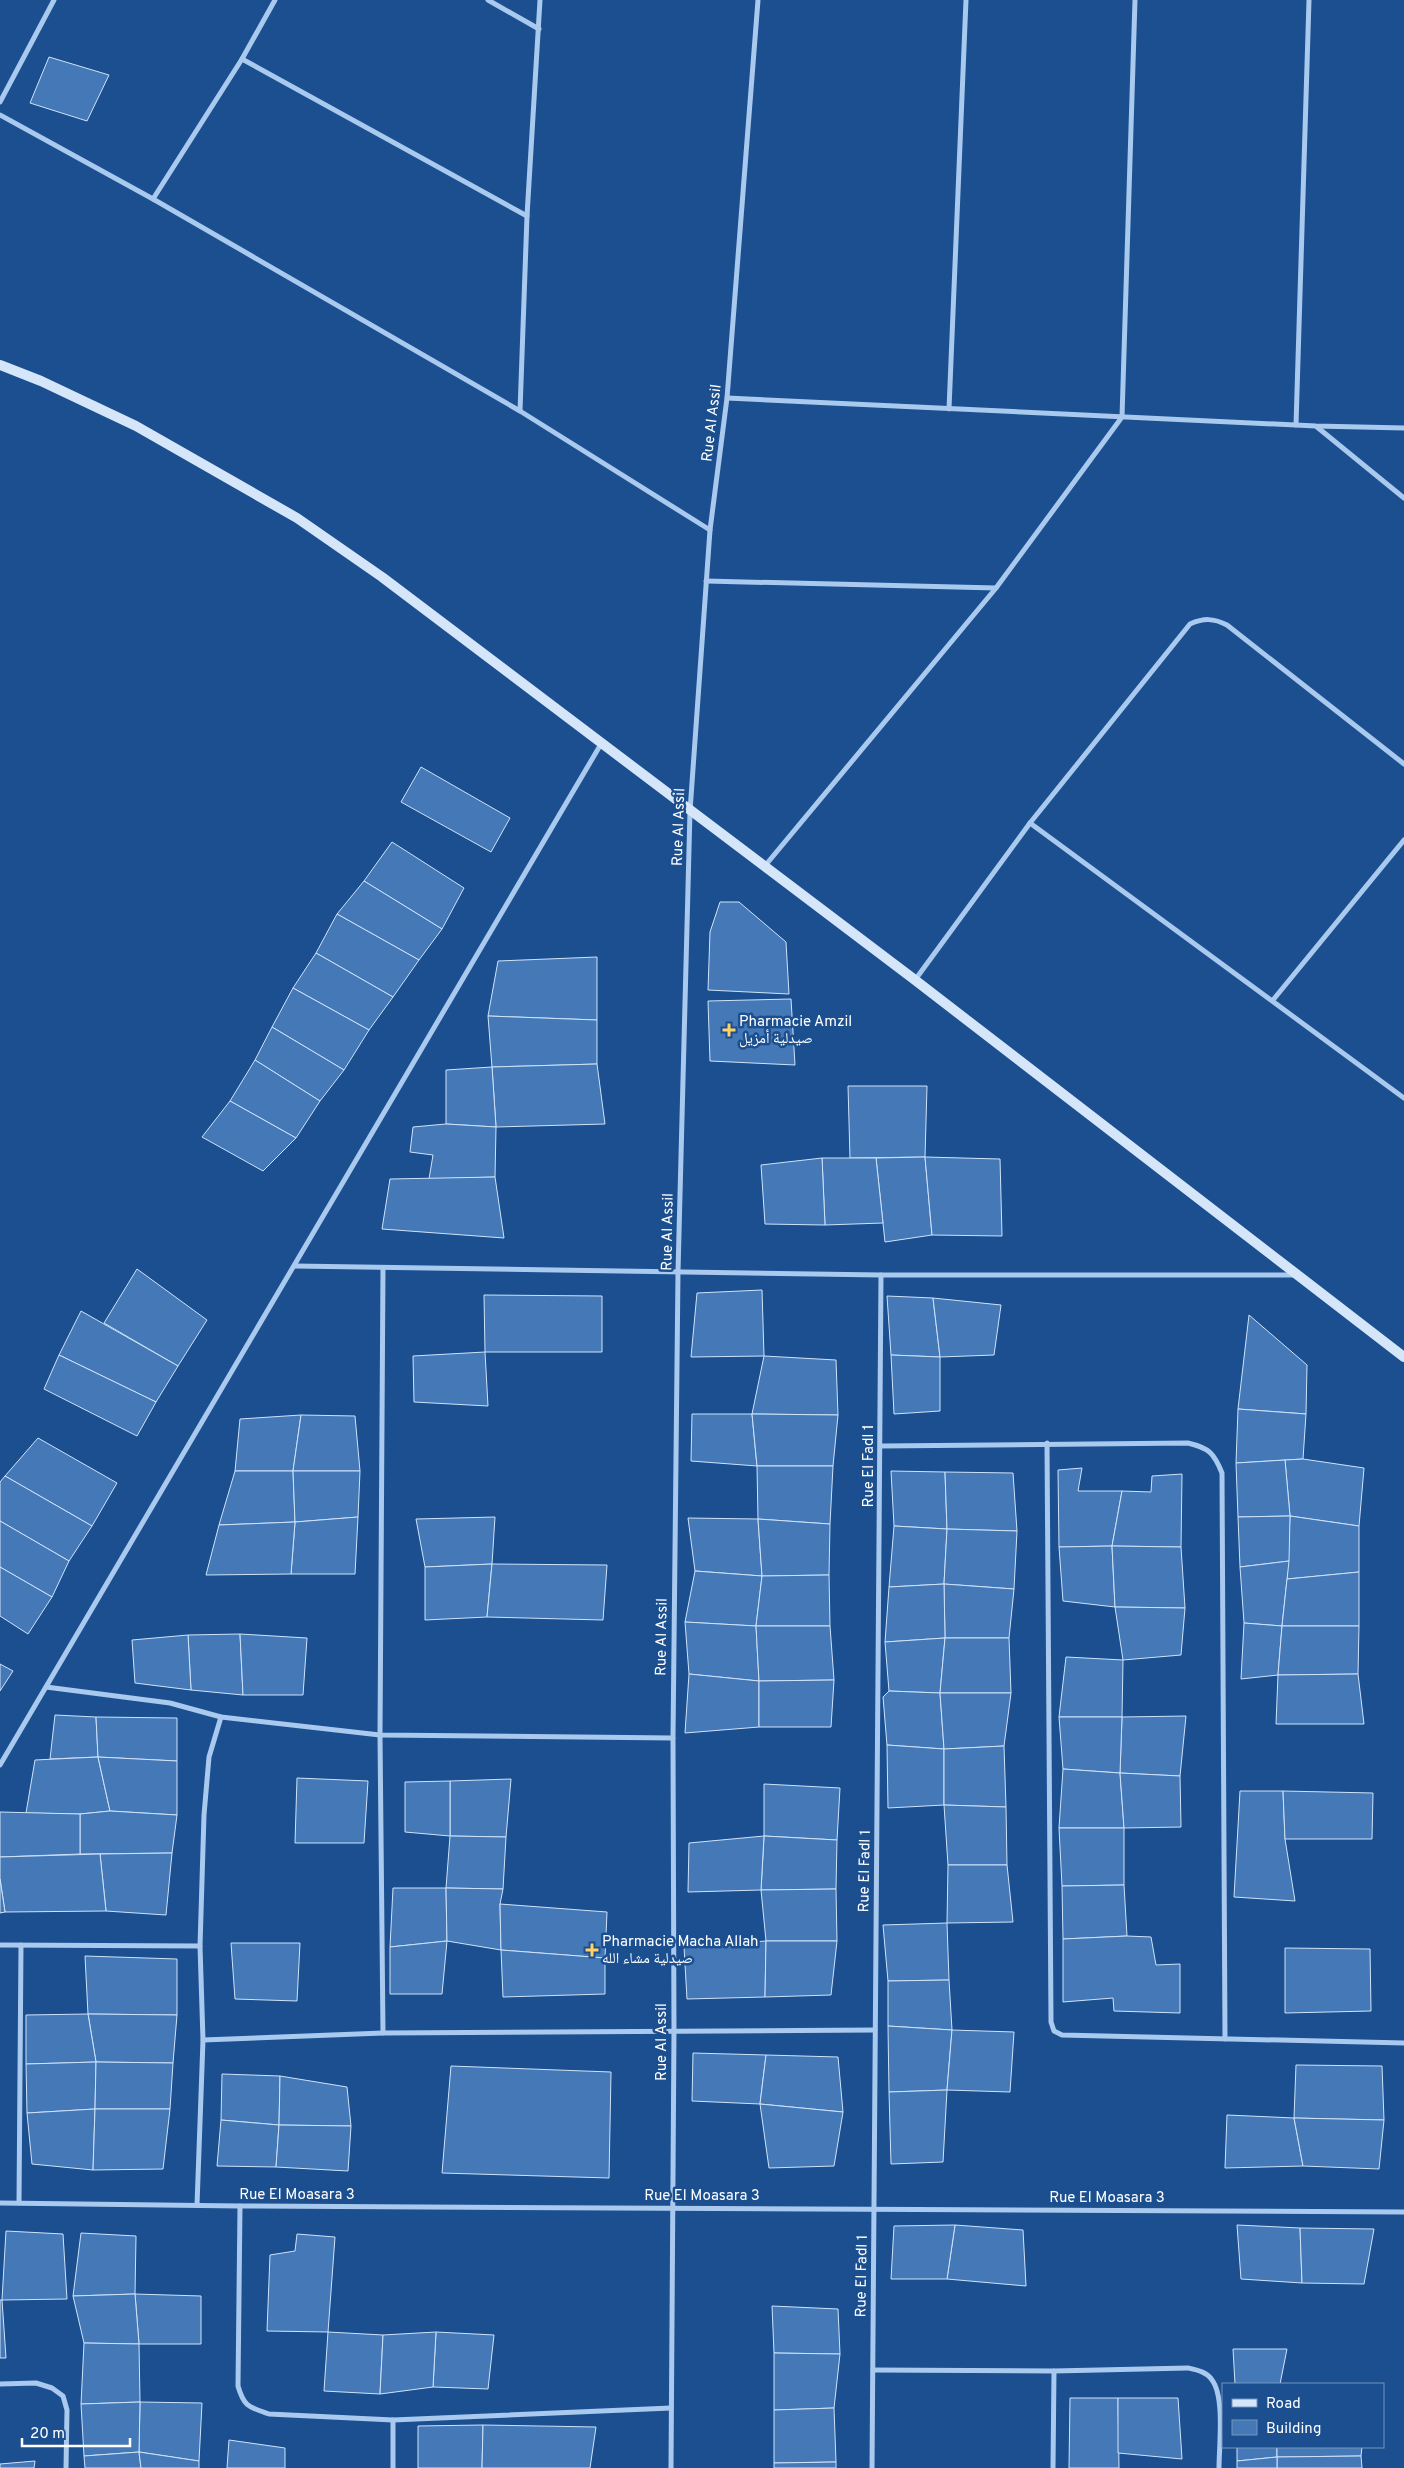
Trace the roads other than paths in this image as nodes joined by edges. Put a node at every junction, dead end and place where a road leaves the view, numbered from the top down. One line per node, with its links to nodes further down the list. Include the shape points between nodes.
1 (54, 0): 11 (street)
2 (275, 0): 10 (street)
3 (488, 0): 9 (street)
4 (540, 0): 9 (street)
5 (758, 0): 16 (street, Rue Al Assil)
6 (966, 0): 17 (street)
7 (1135, 0): 19 (street)
8 (1309, 0): 20 (street)
9 (539, 29): 14 (street)
10 (242, 59): 13 (street); 14 (street)
11 (0, 102)
12 (0, 115): 13 (street)
13 (153, 199): 18 (street)
14 (527, 216): 18 (street)
15 (0, 365): 27 (street, via 136,426 297,518 382,577)
16 (727, 398): 17 (street); 24 (street, Rue Al Assil)
17 (949, 409): 19 (street)
18 (520, 411): 24 (street)
19 (1122, 417): 20 (street); 26 (street)
20 (1296, 425): 21 (street)
21 (1316, 426): 22 (street); 23 (street)
22 (1404, 428)
23 (1404, 498)
24 (710, 530): 25 (street, Rue Al Assil)
25 (706, 581): 26 (street); 29 (street, Rue Al Assil)
26 (996, 588): 32 (street)
27 (601, 744): 29 (street); 36 (street)
28 (1404, 764): 30 (street, via 1227,625 1205,619 1190,624)
29 (690, 811): 32 (street); 38 (street, Rue Al Assil)
30 (1030, 823): 33 (street); 34 (street)
31 (1404, 840): 34 (street)
32 (764, 867): 33 (street)
33 (915, 980): 40 (street)
34 (1273, 1000): 35 (street)
35 (1404, 1098)
36 (295, 1266): 37 (street); 44 (street)
37 (383, 1268): 38 (street); 46 (street)
38 (678, 1272): 39 (street); 47 (street, Rue Al Assil)
39 (880, 1275): 40 (street); 43 (street, Rue El Fadl 1)
40 (1297, 1275): 41 (street)
41 (1404, 1357)
42 (1048, 1443): 43 (street); 55 (street, via 1188,1443 1204,1446 1216,1458 1222,1473); 55 (street, via 1051,2022 1054,2031 1062,2035)
43 (880, 1446): 52 (street, Rue El Fadl 1)
44 (46, 1687): 45 (street, via 170,1703); 48 (street)
45 (221, 1717): 46 (street); 51 (street, via 209,1757)
46 (380, 1735): 47 (street); 54 (street)
47 (673, 1738): 53 (street, Rue Al Assil)
48 (0, 1765)
49 (0, 1945): 50 (street)
50 (21, 1945): 51 (street); 59 (street)
51 (200, 1946): 56 (street)
52 (875, 2030): 53 (street); 63 (street, Rue El Fadl 1)
53 (674, 2031): 54 (street); 62 (street, Rue Al Assil)
54 (383, 2033): 56 (street)
55 (1225, 2039): 57 (street)
56 (203, 2040): 60 (street)
57 (1404, 2043)
58 (0, 2203): 59 (street, Rue El Moasara 3)
59 (19, 2203): 60 (street, Rue El Moasara 3)
60 (197, 2205): 61 (street, Rue El Moasara 3)
61 (240, 2206): 62 (street, Rue El Moasara 3); 69 (street, via 238,2386 243,2401 268,2414)
62 (673, 2207): 63 (street, Rue El Moasara 3); 68 (street, Rue Al Assil)
63 (874, 2208): 64 (street, Rue El Moasara 3); 65 (street, Rue El Fadl 1)
64 (1404, 2212)
65 (873, 2370): 66 (street); 73 (street, Rue El Fadl 1)
66 (1054, 2371): 74 (street); 75 (street, via 1188,2368 1204,2373 1212,2378 1219,2392)
67 (0, 2384): 70 (street, via 36,2383 63,2396 67,2410)
68 (671, 2408): 69 (street); 72 (street, Rue Al Assil)
69 (393, 2420): 71 (street)
70 (66, 2468)
71 (393, 2468)
72 (671, 2468)
73 (872, 2468)
74 (1053, 2468)
75 (1219, 2468)

